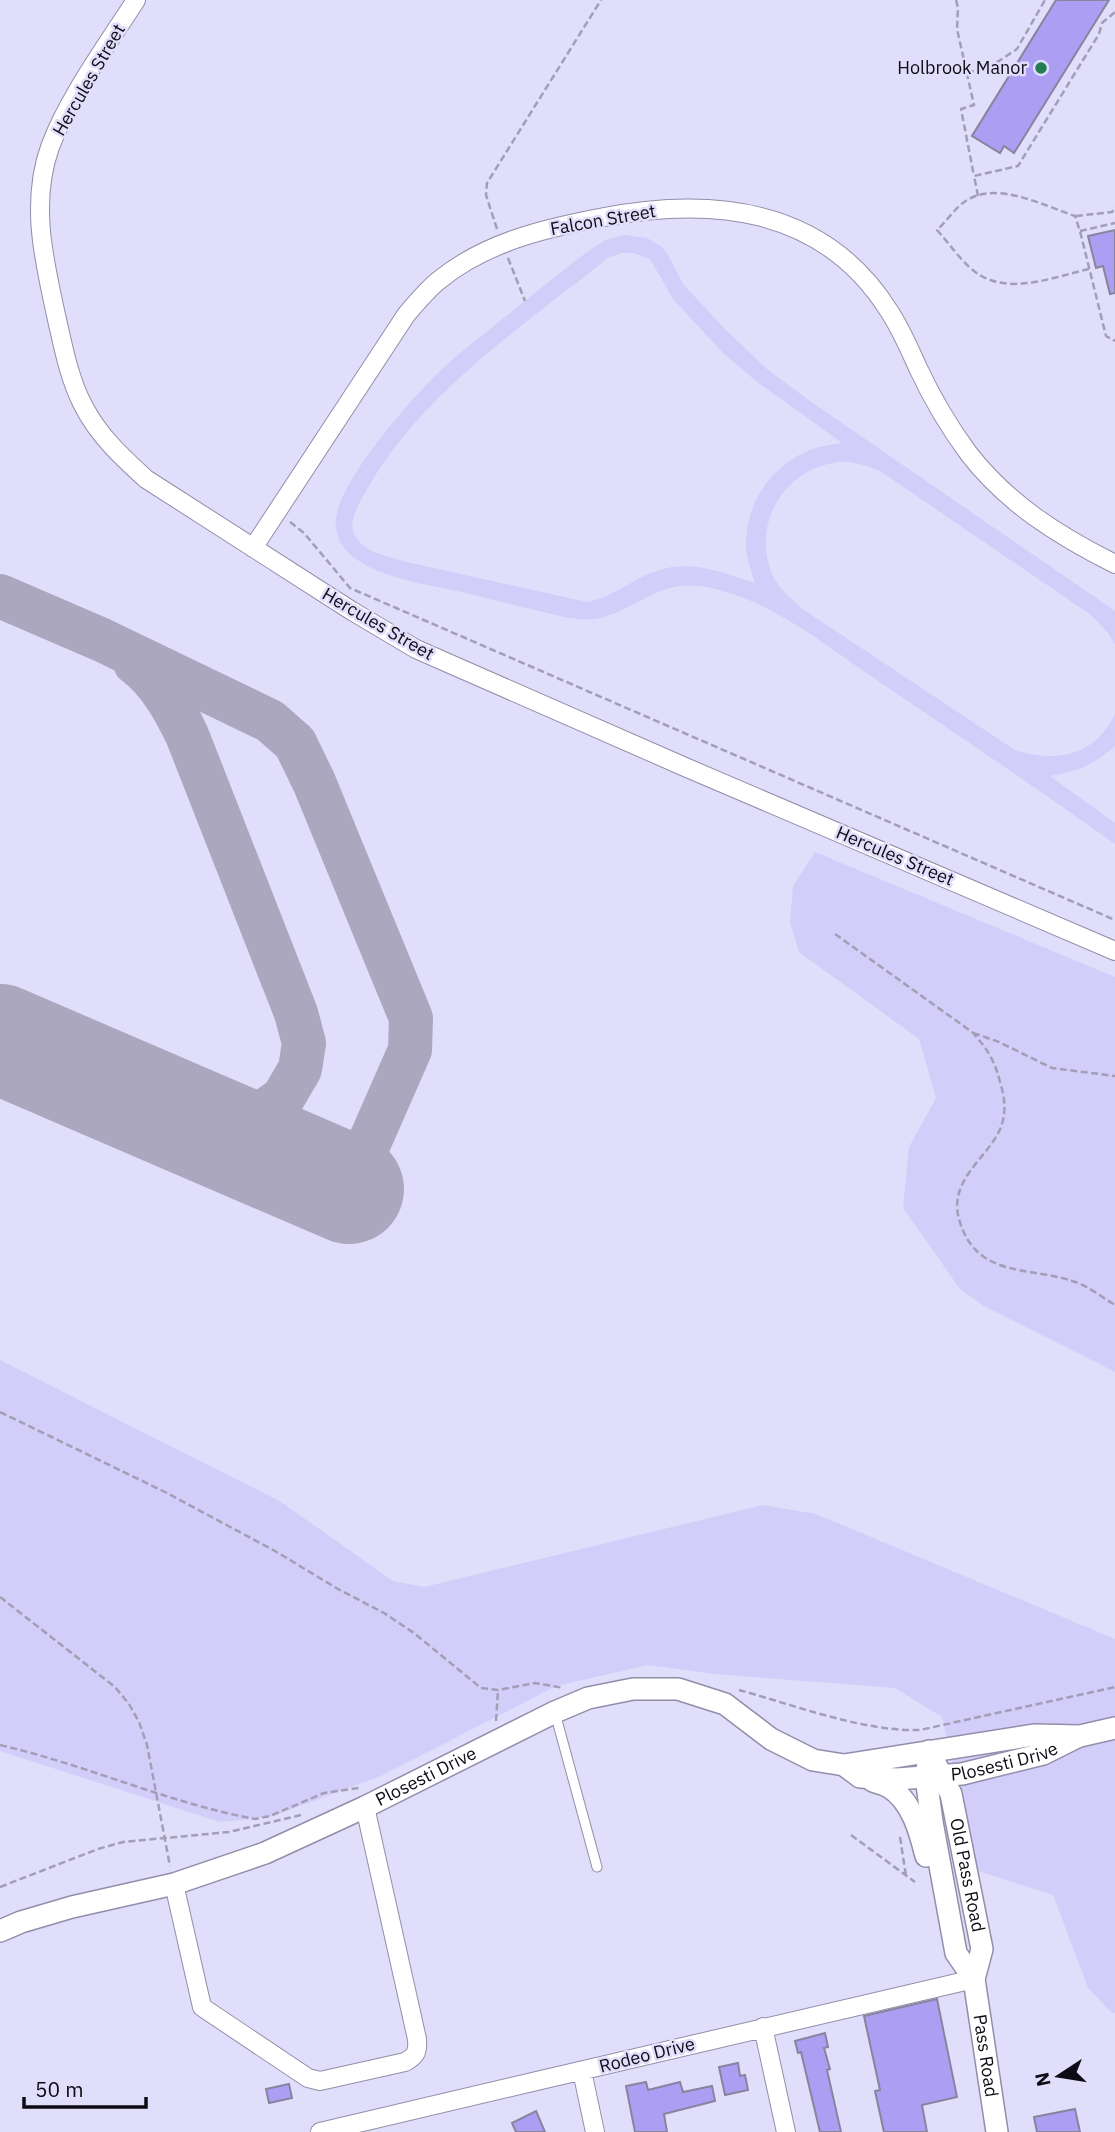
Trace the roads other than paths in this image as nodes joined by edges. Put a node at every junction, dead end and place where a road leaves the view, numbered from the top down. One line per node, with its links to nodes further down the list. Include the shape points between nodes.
1 (136, 0): 2 (street, Hercules Street, via 70,104 50,147 42,176 41,246 69,370 100,434 146,479)
2 (253, 548): 3 (street, Falcon Street, via 378,355 413,307 453,269 502,243 585,220 697,209 778,221 840,253 875,290 950,427 993,481 1043,524); 4 (street, Hercules Street, via 416,649)
3 (1115, 564)
4 (1115, 951)
5 (555, 1712): 9 (street, Plosesti Drive, via 589,1698 633,1689 678,1689 725,1704 771,1739 813,1760); 11 (street, Plosesti Drive); 12 (lane)
6 (1115, 1728): 7 (street, Plosesti Drive)
7 (1080, 1735): 8 (street, Plosesti Drive, via 1034,1735); 10 (street, Plosesti Drive, via 1043,1754 962,1774)
8 (929, 1751): 9 (street, Plosesti Drive); 10 (street, Old Pass Road)
9 (852, 1771): 10 (street, Plosesti Drive, via 897,1779); 14 (street, via 890,1787 909,1807 928,1860)
10 (934, 1776): 14 (street, Old Pass Road, via 932,1822); 16 (street, Old Pass Road, via 951,1794 982,1949)
11 (367, 1797): 13 (street, Plosesti Drive, via 265,1853); 13 (street, via 417,2039 418,2050 405,2062 320,2081 308,2078 202,2007)
12 (597, 1867)
13 (174, 1884): 15 (street, Plosesti Drive, via 72,1907)
14 (943, 1885): 16 (street, Old Pass Road, via 956,1953)
15 (0, 1931)
16 (974, 1979): 17 (street, Rodeo Drive); 23 (street, Pass Road)
17 (763, 2026): 18 (street, Rodeo Drive); 22 (street)
18 (582, 2071): 19 (street, Rodeo Drive); 21 (street)
19 (339, 2130): 20 (street, Rodeo Drive)
20 (320, 2132)
21 (595, 2132)
22 (786, 2132)
23 (997, 2132)

